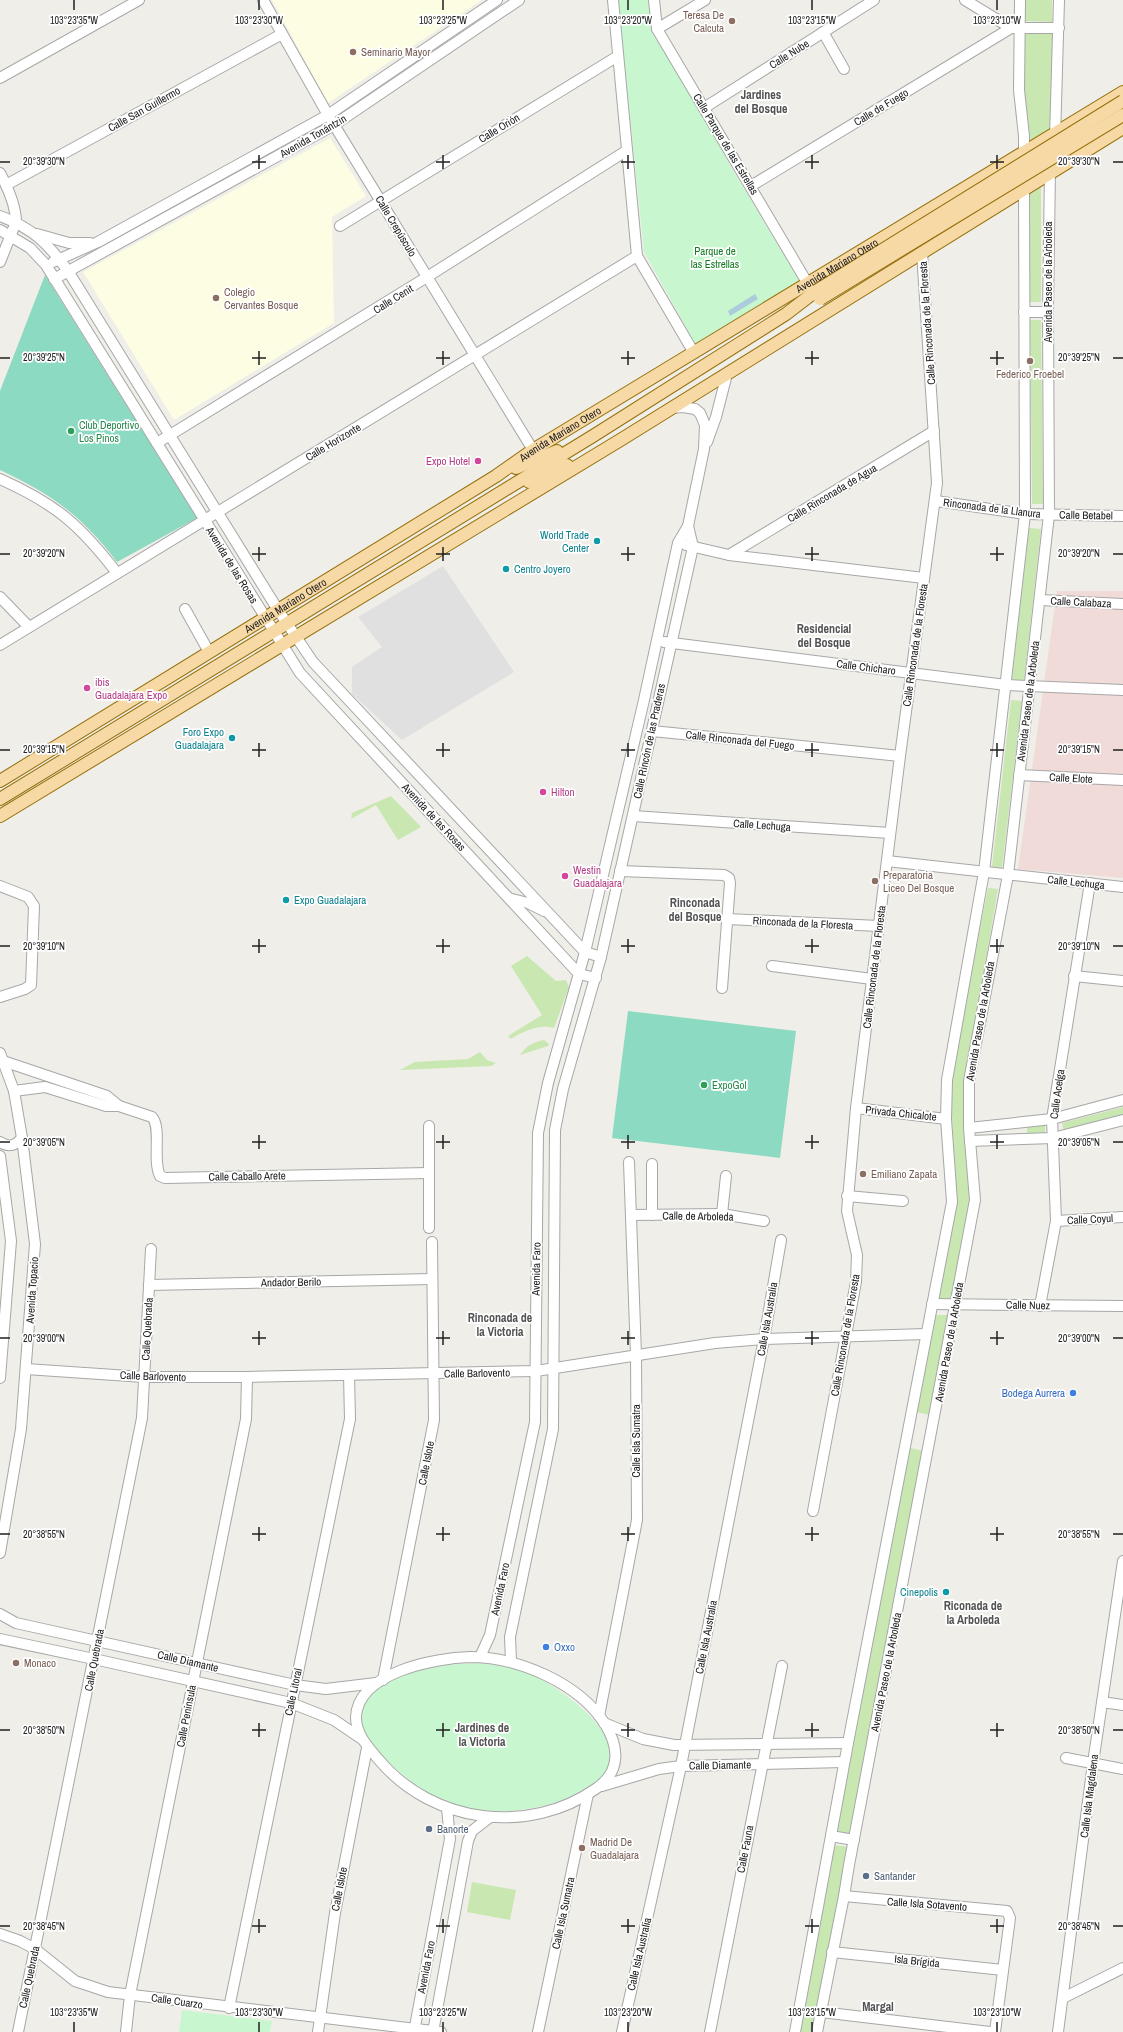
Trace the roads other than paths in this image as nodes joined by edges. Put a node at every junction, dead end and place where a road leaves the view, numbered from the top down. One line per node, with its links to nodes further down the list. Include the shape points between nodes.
1 (139, 0): 19 (street)
2 (263, 0): 16 (street, Calle Crepúsculo)
3 (497, 0): 24 (street, Avenida Tonántzin)
4 (519, 0): 26 (street, Avenida Tonántzin)
5 (613, 0): 17 (street)
6 (654, 0): 14 (street, Calle Parque de las Estrellas)
7 (705, 0): 14 (street)
8 (874, 0): 15 (street, Calle Nube)
9 (965, 0): 12 (street)
10 (1020, 0): 12 (street, Avenida Paseo de la Arboleda)
11 (1059, 0): 13 (street, Avenida Paseo de la Arboleda)
12 (1016, 27): 13 (street); 31 (street, Avenida Paseo de la Arboleda); 36 (street, Calle de Fuego)
13 (1059, 28): 28 (street, Avenida Paseo de la Arboleda)
14 (657, 29): 23 (street, Calle Parque de las Estrellas)
15 (823, 32): 18 (street); 23 (street, Calle Nube)
16 (282, 34): 24 (street, Calle Crepúsculo); 35 (street, Calle San Guillermo)
17 (618, 56): 30 (street); 38 (street, Calle Orión)
18 (844, 69)
19 (0, 78)
20 (1123, 92): 28 (main road, Avenida Mariano Otero)
21 (1123, 101): 54 (main road, Avenida Mariano Otero, bridge)
22 (1123, 105): 29 (main road)
23 (704, 108): 36 (street, Calle Parque de las Estrellas)
24 (328, 115): 26 (street, Calle Crepúsculo); 45 (street, Avenida Tonántzin)
25 (1123, 115): 54 (main road, Avenida Mariano Otero, bridge)
26 (334, 125): 38 (street, Calle Crepúsculo); 51 (street, Avenida Tonántzin)
27 (1123, 128): 34 (main road)
28 (1057, 132): 29 (street, Avenida Paseo de la Arboleda); 31 (main road, Avenida Mariano Otero)
29 (1053, 149): 32 (main road); 34 (street, Avenida Paseo de la Arboleda)
30 (626, 151): 47 (street); 52 (street, Calle Cenit)
31 (1024, 152): 32 (street, Avenida Paseo de la Arboleda); 54 (main road, Avenida Mariano Otero)
32 (1024, 166): 37 (street, Avenida Paseo de la Arboleda)
33 (0, 173): 35 (street)
34 (1049, 173): 37 (main road); 56 (street, Avenida Paseo de la Arboleda)
35 (6, 185): 40 (street)
36 (751, 186): 54 (street, Calle Parque de las Estrellas)
37 (1024, 189): 46 (main road); 55 (street, Avenida Paseo de la Arboleda)
38 (380, 200): 41 (street, Calle Orión); 52 (street, Calle Crepúsculo)
39 (0, 216): 40 (street, Avenida de las Rosas)
40 (16, 222): 43 (street, Avenida de las Rosas); 44 (street)
41 (340, 226)
42 (0, 230): 44 (street, Avenida de las Rosas)
43 (36, 234): 45 (street, via 69,243); 48 (street, Avenida de las Rosas)
44 (10, 235): 49 (street); 50 (street, Avenida de las Rosas, via 30,248)
45 (98, 242): 48 (street, Avenida Tonántzin)
46 (922, 252): 59 (main road); 61 (street, Calle Rinconada de la Floresta)
47 (637, 256): 57 (street); 58 (street, Calle Horizonte)
48 (59, 260): 50 (street, Avenida Tonántzin); 51 (street, Avenida de las Rosas)
49 (0, 262)
50 (46, 265): 53 (street, Avenida de las Rosas)
51 (68, 271): 53 (street, Avenida Tonántzin); 62 (street, Avenida de las Rosas)
52 (427, 277): 58 (street, Calle Crepúsculo); 62 (street, Calle Cenit)
53 (54, 278): 65 (street, Avenida de las Rosas)
54 (815, 292): 57 (main road, Avenida Mariano Otero); 63 (main road, Avenida Mariano Otero, via 786,314)
55 (1024, 312): 56 (street); 73 (street, Avenida Paseo de la Arboleda)
56 (1048, 312): 74 (street, Avenida Paseo de la Arboleda)
57 (694, 353): 67 (main road, Avenida Mariano Otero)
58 (475, 355): 67 (street, Calle Crepúsculo); 72 (street, Calle Horizonte)
59 (727, 374): 60 (main road); 66 (street, Calle Rincón de las Praderas, via 715,422)
60 (668, 409): 64 (main road); 66 (street, Calle Rincón de las Praderas, via 689,407 700,413 705,425)
61 (934, 431): 70 (street, Calle Rinconada de la Floresta); 80 (street, Calle Rinconada de Agua)
62 (170, 435): 65 (street, Calle Cenit); 72 (street, Avenida de las Rosas)
63 (593, 436): 68 (main road); 71 (main road, Avenida Mariano Otero)
64 (622, 439): 71 (main road); 92 (main road)
65 (157, 443): 76 (street, Avenida de las Rosas)
66 (704, 449): 77 (street, Calle Rincón de las Praderas)
67 (533, 450): 68 (main road, Avenida Mariano Otero)
68 (496, 476): 87 (main road, Avenida Mariano Otero)
69 (0, 479): 81 (street, via 44,500 58,510 88,537)
70 (936, 501): 73 (street, Rinconada de la Llanura); 82 (street, Calle Rinconada de la Floresta)
71 (479, 505): 89 (main road, Avenida Mariano Otero)
72 (217, 512): 76 (street, Calle Horizonte); 87 (street, Avenida de las Rosas)
73 (1025, 514): 74 (street, Rinconada de la Llanura); 99 (street, Avenida Paseo de la Arboleda)
74 (1049, 515): 75 (street, Calle Betabel); 84 (street, Avenida Paseo de la Arboleda)
75 (1123, 516)
76 (205, 520): 81 (street, Calle Horizonte); 88 (street, Avenida de las Rosas)
77 (688, 526): 78 (street, Calle Rincón de las Praderas); 79 (street, Calle Rincón de las Praderas)
78 (678, 543): 79 (street); 93 (street, Calle Rincón de las Praderas)
79 (693, 547): 80 (street); 94 (street, Calle Rincón de las Praderas)
80 (729, 554): 82 (street)
81 (118, 573): 90 (street, Calle Horizonte)
82 (924, 578): 98 (street, Calle Rinconada de la Floresta)
83 (0, 597): 90 (street)
84 (1040, 600): 85 (street, Calle Calabaza); 100 (street, Avenida Paseo de la Arboleda)
85 (1123, 604)
86 (185, 609): 97 (street)
87 (278, 610): 88 (main road, Avenida Mariano Otero); 89 (street, Avenida de las Rosas)
88 (265, 618): 91 (street, Avenida de las Rosas); 97 (main road, Avenida Mariano Otero)
89 (286, 623): 91 (main road, Avenida Mariano Otero); 92 (street, Avenida de las Rosas)
90 (29, 627): 95 (street, Calle Horizonte)
91 (274, 632): 96 (street, Avenida de las Rosas); 107 (main road, Avenida Mariano Otero)
92 (295, 636): 96 (main road); 119 (street, Avenida de las Rosas, via 312,662)
93 (657, 641): 94 (street, Calle Chícharo); 122 (street, Calle Rincón de las Praderas)
94 (671, 643): 98 (street, Calle Chícharo); 102 (street, Calle Rincón de las Praderas)
95 (0, 645)
96 (282, 645): 108 (main road); 118 (street, Avenida de las Rosas, via 300,673)
97 (209, 652): 106 (main road, Avenida Mariano Otero)
98 (911, 673): 99 (street, Calle Chícharo); 103 (street, Calle Rinconada de la Floresta)
99 (1006, 685): 100 (street, Calle Chícharo); 113 (street, Avenida Paseo de la Arboleda)
100 (1030, 686): 101 (street, Calle Chícharo); 104 (street, Avenida Paseo de la Arboleda)
101 (1123, 690)
102 (652, 731): 103 (street, Calle Rinconada del Fuego); 109 (street, Calle Rincón de las Praderas)
103 (900, 756): 110 (street, Calle Rinconada de la Floresta)
104 (1019, 775): 105 (street, Calle Elote); 114 (street, Avenida Paseo de la Arboleda)
105 (1123, 780)
106 (0, 781)
107 (0, 799)
108 (0, 816)
109 (633, 816): 110 (street, Calle Lechuga); 112 (street, Calle Rincón de las Praderas)
110 (890, 833): 111 (street, Calle Rinconada de la Floresta)
111 (887, 861): 113 (street, Calle Lechuga); 121 (street, Calle Rinconada de la Floresta)
112 (620, 871): 120 (street, via 724,875 729,878 730,883); 123 (street, Calle Rincón de las Praderas)
113 (984, 872): 114 (street, Calle Lechuga); 137 (street, Avenida Paseo de la Arboleda, via 947,1080)
114 (1008, 875): 115 (street, Calle Lechuga); 141 (street, Avenida Paseo de la Arboleda, via 969,1081)
115 (1090, 884): 117 (street, Calle Lechuga); 126 (street, Calle Acelga)
116 (0, 886): 131 (street, via 28,897 34,906 31,985)
117 (1123, 887)
118 (512, 899): 119 (street, via 528,902); 125 (street, Avenida de las Rosas)
119 (551, 915): 122 (street, Avenida de las Rosas)
120 (727, 920): 121 (street, Rinconada de la Floresta); 130 (street)
121 (879, 926): 128 (street, Calle Rinconada de la Floresta)
122 (585, 952): 123 (street); 125 (street, Avenida Faro)
123 (601, 957): 127 (street, Avenida Faro)
124 (772, 966): 128 (street)
125 (579, 974): 127 (street); 176 (street, Avenida Faro, via 548,1083 538,1133)
126 (1074, 976): 129 (street); 138 (street, Calle Acelga)
127 (596, 978): 175 (street, Avenida Faro, via 563,1089 555,1130)
128 (872, 979): 136 (street, Calle Rinconada de la Floresta)
129 (1123, 981)
130 (722, 988)
131 (0, 997)
132 (1, 1057): 133 (street, Avenida Topacio); 135 (street, Calle Caballo Arete, via 107,1096)
133 (14, 1091): 135 (street, Calle Caballo Arete, via 45,1087 106,1106); 142 (street, Avenida Topacio)
134 (1123, 1100): 138 (street)
135 (119, 1106): 149 (street, Calle Caballo Arete, via 154,1119 157,1168 160,1176 165,1178)
136 (856, 1108): 137 (street, Privada Chicalote); 151 (street, Calle Rinconada de la Floresta)
137 (946, 1118): 166 (street, Avenida Paseo de la Arboleda, via 952,1202)
138 (1052, 1119): 141 (street); 143 (street, Calle Acelga)
139 (1123, 1120): 143 (street)
140 (429, 1126): 149 (street)
141 (969, 1128): 144 (street, Avenida Paseo de la Arboleda)
142 (22, 1138): 145 (street, via 11,1146); 174 (street, Avenida Topacio, via 35,1244)
143 (1053, 1138): 144 (street); 159 (street, Calle Acelga)
144 (970, 1141): 167 (street, Avenida Paseo de la Arboleda, via 975,1200)
145 (0, 1142)
146 (0, 1156): 152 (street)
147 (629, 1162): 155 (street, Calle Isla Sumatra)
148 (652, 1164): 156 (street)
149 (429, 1173): 160 (street)
150 (726, 1176): 154 (street)
151 (847, 1196): 153 (street); 171 (street, Calle Rinconada de la Floresta, via 848,1220 858,1255)
152 (3, 1198): 181 (street, via 11,1241)
153 (903, 1201)
154 (722, 1214): 156 (street, Calle de Arboleda); 158 (street, Calle de Arboleda)
155 (631, 1215): 156 (street, Calle de Arboleda); 173 (street, Calle Isla Sumatra)
156 (652, 1215)
157 (1123, 1217): 159 (street, Calle Coyul)
158 (764, 1221)
159 (1056, 1221): 168 (street, Calle Acelga)
160 (430, 1228)
161 (780, 1240): 172 (street, Calle Isla Australia)
162 (432, 1242): 164 (street, Calle Islote)
163 (152, 1249): 165 (street, Calle Quebrada)
164 (432, 1280): 165 (street, Andador Berilo); 177 (street, Calle Islote)
165 (150, 1284): 179 (street, Calle Quebrada)
166 (932, 1304): 167 (street, Calle Nuez); 170 (street, Avenida Paseo de la Arboleda)
167 (956, 1304): 168 (street, Calle Nuez); 215 (street, Avenida Paseo de la Arboleda)
168 (1040, 1306): 169 (street, Calle Nuez)
169 (1123, 1306)
170 (926, 1334): 171 (street, Calle Barlovento); 202 (street, Avenida Paseo de la Arboleda)
171 (846, 1336): 172 (street, Calle Barlovento); 182 (street, Calle Rinconada de la Floresta)
172 (764, 1339): 173 (street, Calle Barlovento, via 715,1343); 203 (street, Calle Isla Australia)
173 (636, 1355): 175 (street, Calle Barlovento); 199 (street, Calle Isla Sumatra, via 637,1520)
174 (26, 1369): 179 (street, Calle Barlovento); 183 (street, Avenida Topacio, via 18,1458)
175 (554, 1369): 176 (street, Calle Barlovento); 190 (street, Avenida Faro, via 554,1429 510,1637)
176 (536, 1372): 177 (street, Calle Barlovento); 188 (street, Avenida Faro, via 533,1432 490,1635)
177 (433, 1374): 178 (street, Calle Barlovento); 193 (street, Calle Islote, via 434,1420)
178 (349, 1375): 180 (street, Calle Barlovento); 195 (street, Calle Litoral, via 350,1419)
179 (144, 1377): 180 (street, Calle Barlovento); 187 (street, Calle Quebrada, via 142,1418)
180 (247, 1377): 191 (street, Calle Península, via 246,1419)
181 (0, 1378)
182 (813, 1511)
183 (0, 1553)
184 (1123, 1561): 196 (street, Calle Isla Magdalena)
185 (0, 1614): 187 (street, Calle Diamante, via 16,1623)
186 (0, 1639): 189 (street, Calle Diamante)
187 (98, 1640): 189 (street, Calle Quebrada); 191 (street, Calle Diamante)
188 (480, 1656): 190 (street); 193 (street, via 423,1663)
189 (94, 1659): 194 (street, Calle Diamante); 218 (street, Calle Quebrada)
190 (510, 1661): 199 (street, via 565,1687)
191 (196, 1663): 194 (street, Calle Península); 195 (street, Calle Diamante)
192 (782, 1666): 201 (street, Calle Fauna)
193 (380, 1681): 195 (street, Calle Diamante, via 326,1689); 200 (street, via 367,1692 358,1706 356,1723)
194 (192, 1682): 197 (street, Calle Diamante); 222 (street, Calle Península)
195 (295, 1685): 197 (street, Calle Litoral)
196 (1102, 1702): 198 (street); 206 (street, Calle Isla Magdalena)
197 (291, 1703): 200 (street, Calle Diamante, via 334,1720); 224 (street, Calle Litoral)
198 (1123, 1705)
199 (602, 1720): 203 (street, Calle Diamante, via 643,1739); 210 (street, via 614,1744 616,1763 607,1780)
200 (365, 1744): 212 (street, Calle Diamante, via 390,1772 408,1787); 226 (street, Calle Islote, via 335,1913)
201 (766, 1744): 202 (street, Calle Diamante); 203 (street, Calle Diamante); 207 (street, Calle Fauna)
202 (848, 1744): 205 (street, Avenida Paseo de la Arboleda)
203 (685, 1745): 208 (street, Calle Isla Australia)
204 (1066, 1758): 206 (street)
205 (844, 1762): 207 (street, Calle Diamante); 214 (street, Avenida Paseo de la Arboleda)
206 (1094, 1763): 209 (street); 223 (street, Calle Isla Magdalena)
207 (762, 1764): 208 (street, Calle Diamante); 234 (street, Calle Fauna)
208 (681, 1766): 210 (street, Calle Diamante, via 652,1771); 233 (street, Calle Isla Australia)
209 (1123, 1769)
210 (598, 1787): 211 (street, Calle Diamante)
211 (588, 1794): 213 (street, Calle Diamante, via 565,1806 540,1814 511,1818); 232 (street, Calle Isla Sumatra)
212 (447, 1808): 213 (street, Calle Diamante); 227 (street, Avenida Faro, via 450,1839)
213 (490, 1817): 231 (street, Avenida Faro, via 472,1831 468,1841)
214 (831, 1836): 215 (street); 235 (street, Avenida Paseo de la Arboleda)
215 (854, 1840): 216 (street, Avenida Paseo de la Arboleda)
216 (844, 1896): 219 (street, Avenida Paseo de la Arboleda); 221 (street, Calle Isla Sotavento, via 1004,1910 1009,1913 1010,1918)
217 (0, 1934): 218 (street, Calle Cuarzo)
218 (35, 1950): 222 (street, Calle Cuarzo, via 76,1981 108,1992); 228 (street, Calle Quebrada)
219 (832, 1952): 221 (street, Isla Brígida); 225 (street, Avenida Paseo de la Arboleda)
220 (1123, 1968): 223 (street)
221 (1003, 1970): 238 (street)
222 (130, 1995): 224 (street, Calle Cuarzo); 229 (street, Calle Península)
223 (1063, 1998): 239 (street, Calle Isla Magdalena)
224 (229, 2008): 226 (street, Calle Cuarzo)
225 (821, 2012): 236 (street, Avenida Paseo de la Arboleda); 237 (street)
226 (320, 2018): 227 (street, Calle Cuarzo); 230 (street, Calle Islote)
227 (414, 2030): 231 (street, Calle Cuarzo)
228 (18, 2032)
229 (126, 2032)
230 (318, 2032)
231 (436, 2032)
232 (538, 2032)
233 (622, 2032)
234 (710, 2032)
235 (795, 2032)
236 (817, 2032)
237 (990, 2032)
238 (995, 2032)
239 (1058, 2032)

